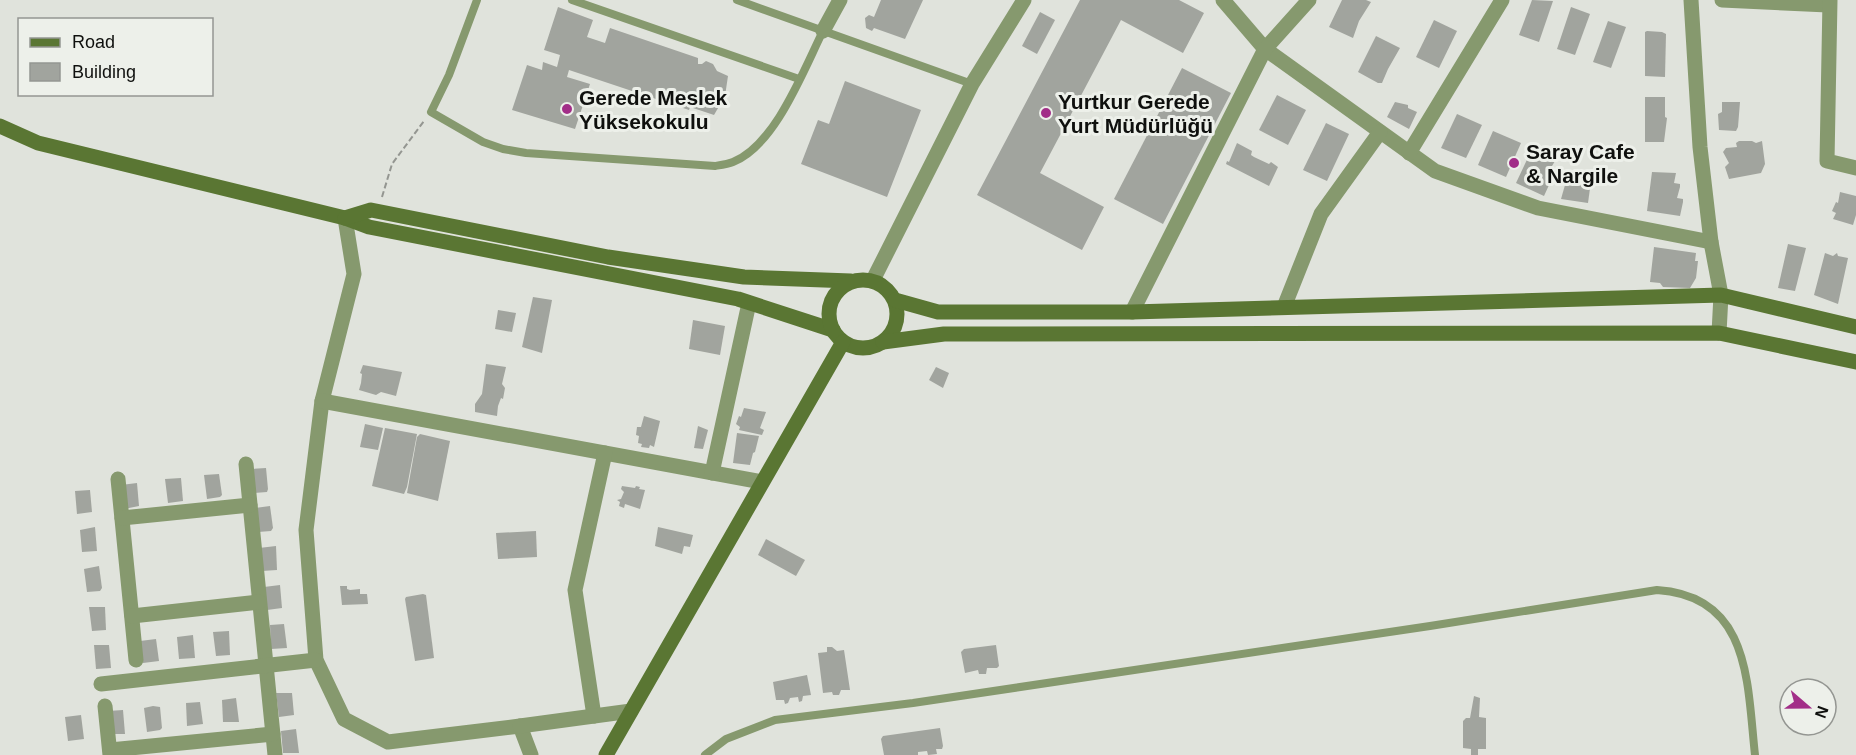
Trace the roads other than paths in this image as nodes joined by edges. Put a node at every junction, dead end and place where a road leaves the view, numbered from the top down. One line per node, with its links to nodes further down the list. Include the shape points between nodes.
1 (477, 0): 14 (lane, via 431,112 503,149 715,166 732,163 766,137)
2 (572, 0): 14 (lane)
3 (737, 0): 12 (lane)
4 (840, 0): 12 (street)
5 (1024, 0): 15 (street)
6 (1224, 0): 13 (street)
7 (1309, 0): 13 (street)
8 (1502, 0): 18 (street)
9 (1691, 0): 21 (street, via 1700,147)
10 (1722, 0): 11 (street)
11 (1829, 2): 19 (street, via 1827,161)
12 (823, 31): 14 (lane); 15 (lane)
13 (1265, 49): 17 (street); 28 (street)
14 (799, 79)
15 (972, 84): 22 (street)
16 (0, 126): 20 (street, via 38,143)
17 (1380, 132): 18 (street); 27 (street, via 1322,214)
18 (1409, 153): 21 (street, via 1435,171 1538,208)
19 (1856, 168)
20 (345, 218): 23 (street, via 371,210 608,256 732,275); 26 (street, via 369,227); 34 (street, via 354,274)
21 (1711, 242): 24 (street)
22 (873, 280): 23 (street); 25 (street)
23 (851, 281): 31 (street, via 833,296 829,307 829,319)
24 (1720, 295): 27 (street); 29 (street); 30 (street)
25 (896, 300): 28 (street, via 938,312); 32 (street, via 897,323)
26 (749, 303): 31 (street); 37 (street)
27 (1284, 307): 28 (street)
28 (1132, 312)
29 (1856, 327)
30 (1719, 333): 32 (street, via 944,334); 33 (street)
31 (838, 336): 32 (street, via 852,347 874,347); 39 (street)
32 (884, 342)
33 (1856, 362)
34 (322, 401): 35 (street); 45 (street, via 306,530)
35 (605, 453): 37 (street); 50 (street, via 575,590)
36 (246, 464): 40 (street)
37 (712, 473): 39 (street)
38 (118, 478): 41 (street)
39 (762, 482): 49 (street)
40 (250, 505): 41 (street); 42 (street)
41 (122, 518): 43 (street)
42 (260, 602): 43 (street); 46 (street)
43 (132, 616): 44 (street)
44 (136, 660)
45 (316, 660): 46 (street); 51 (street, via 344,719 388,742)
46 (266, 666): 47 (street); 52 (street)
47 (101, 684)
48 (105, 706): 53 (street)
49 (631, 711): 50 (street); 56 (street)
50 (594, 716): 51 (street)
51 (520, 726): 55 (street)
52 (273, 734): 53 (street); 54 (street)
53 (110, 752)
54 (275, 755)
55 (531, 755)
56 (606, 755)
57 (705, 755): 58 (lane, via 726,739 775,720 913,703 1657,590 1683,594 1704,603 1732,633 1746,668)
58 (1755, 755)

